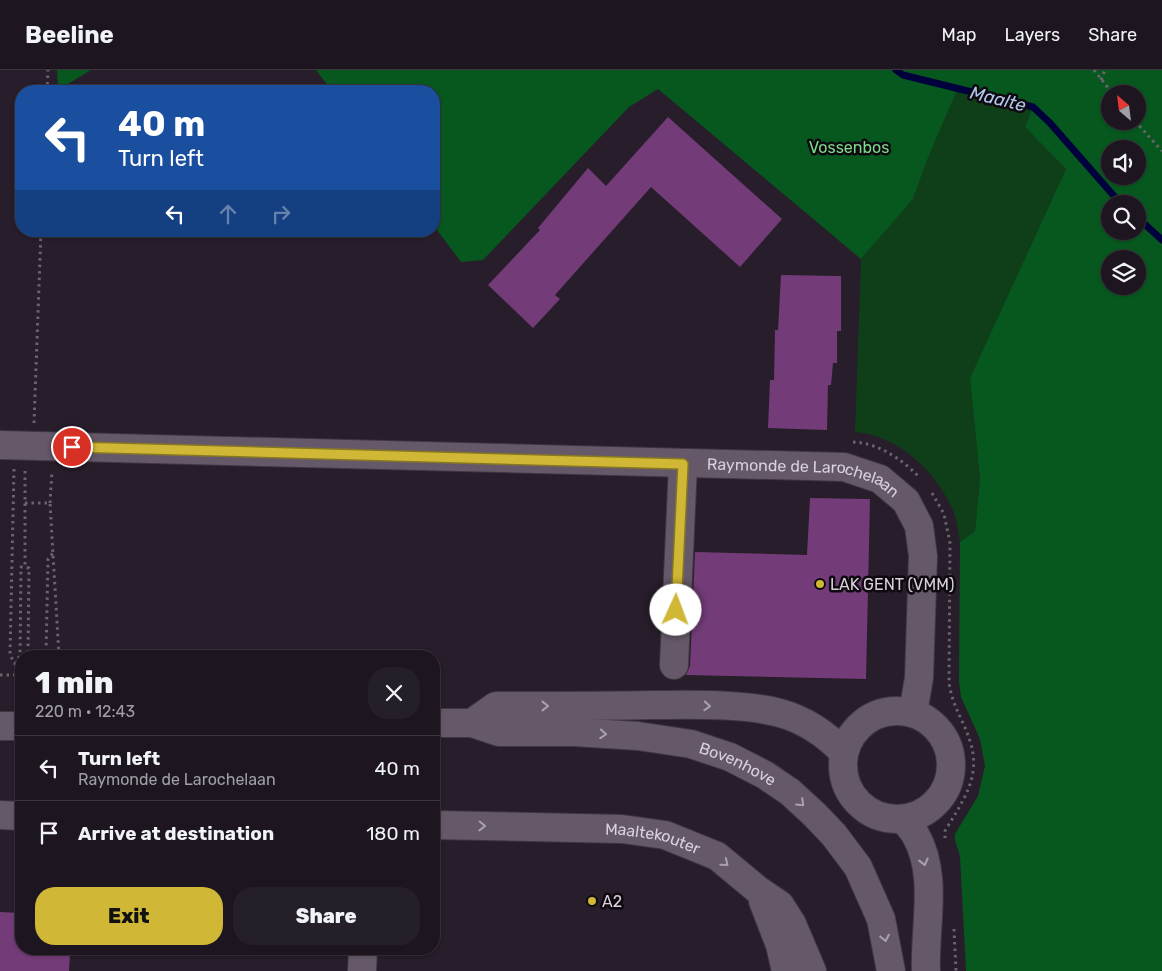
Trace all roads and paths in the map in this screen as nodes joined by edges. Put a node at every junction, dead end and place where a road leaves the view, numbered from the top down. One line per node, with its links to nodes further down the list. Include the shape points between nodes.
1 (48, 70): 5 (path)
2 (1094, 70): 4 (path)
3 (1105, 70): 4 (path)
4 (1101, 80): 6 (path)
5 (47, 85)
6 (1105, 85)
7 (1142, 130): 8 (path)
8 (1162, 151)
9 (41, 237): 10 (path)
10 (25, 446): 11 (street, Raymonde de Larochelaan); 12 (path); 13 (path); 20 (path, via 10,656)
11 (683, 464): 21 (street); 24 (street, Raymonde de Larochelaan, via 844,467 880,478 906,501 919,526 923,556 919,678)
12 (25, 503): 13 (path); 15 (path)
13 (50, 503): 14 (path)
14 (53, 553): 18 (path, via 48,559); 19 (path)
15 (25, 568): 16 (path, via 21,568); 17 (path, via 29,568)
16 (20, 650)
17 (28, 650)
18 (46, 650)
19 (59, 650)
20 (15, 666)
21 (674, 666)
22 (15, 674): 23 (path)
23 (0, 675)
24 (913, 713): 29 (street, via 895,710 878,714 862,723 850,736); 32 (street, via 929,721 942,734 949,751 951,769 946,787 936,802 921,813)
25 (440, 723): 26 (street, Bovenhove)
26 (472, 723): 29 (street, one-way to 29, via 496,706 682,705 740,708 780,713 807,723); 39 (street, Bovenhove, one-way to 39, via 499,732 638,736 690,744 730,757 765,775 815,815 858,867 881,919)
27 (0, 726): 28 (street)
28 (15, 726)
29 (844, 753): 32 (street, via 842,770 856,801 870,812 886,818)
30 (0, 815): 31 (street)
31 (15, 816)
32 (904, 819): 40 (street, one-way to 40, via 916,835 929,887)
33 (440, 825): 34 (street, Maaltekouter, one-way to 34, via 622,829 665,835 717,856)
34 (758, 890): 37 (street, via 780,945); 38 (street, Maaltekouter, via 780,905)
35 (363, 955): 36 (street)
36 (362, 971)
37 (786, 971)
38 (812, 971)
39 (892, 971)
40 (926, 971)

